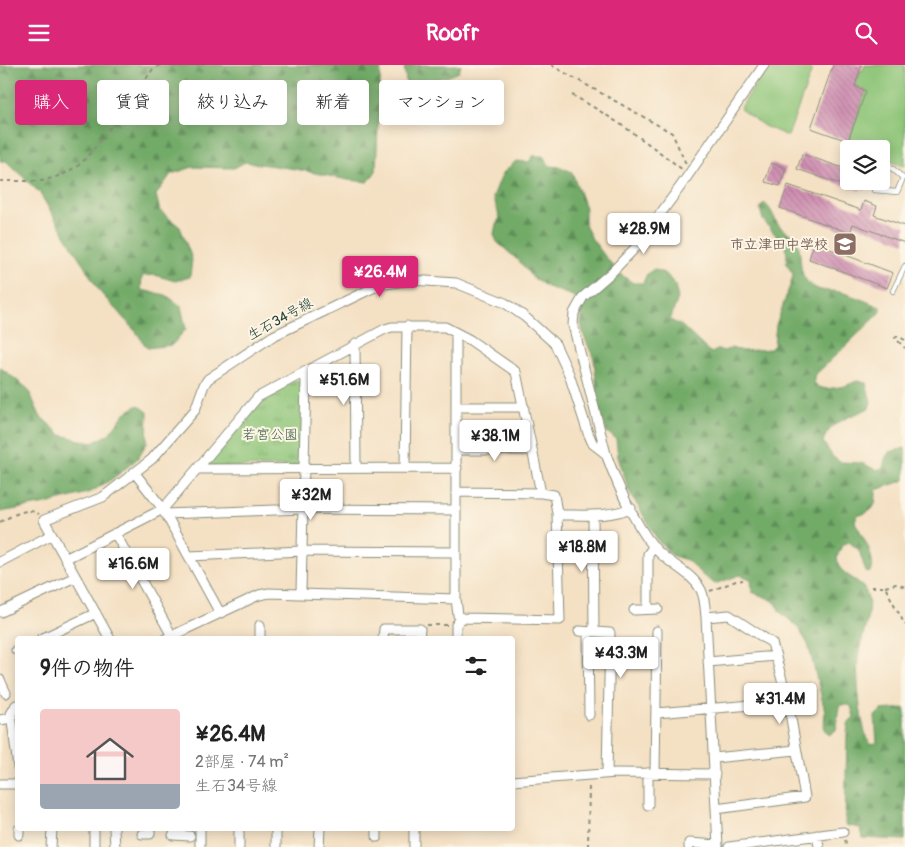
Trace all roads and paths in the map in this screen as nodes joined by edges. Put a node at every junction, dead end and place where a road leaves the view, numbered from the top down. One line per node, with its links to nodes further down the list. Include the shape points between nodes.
1 (160, 65): 7 (path, via 153,69 79,165 42,181)
2 (552, 65): 6 (path, via 672,133)
3 (764, 65): 6 (street)
4 (572, 95): 6 (path)
5 (890, 168): 8 (lane, via 903,178)
6 (689, 173): 22 (street, via 636,247 583,297 574,313 573,332)
7 (0, 181)
8 (903, 184): 9 (lane, via 897,192)
9 (874, 190)
10 (905, 266): 11 (lane)
11 (893, 291)
12 (406, 326): 13 (street, via 445,327); 15 (street, via 384,329); 25 (street)
13 (456, 333): 18 (street); 19 (street, via 516,371)
14 (905, 341): 16 (path, via 898,336 895,338)
15 (356, 344): 17 (street); 24 (street)
16 (905, 348)
17 (304, 371): 23 (street); 27 (street, via 258,397)
18 (457, 407): 19 (street); 20 (street)
19 (524, 407): 21 (street)
20 (457, 450): 21 (street); 26 (street)
21 (532, 450): 30 (street)
22 (606, 454): 28 (street, 生石34号線, via 593,444 555,344 505,303 456,283 411,280 379,285 318,313 273,336 208,379 195,411 152,459); 31 (street)
23 (304, 468): 24 (street); 27 (street); 32 (street)
24 (356, 468): 25 (street)
25 (405, 468): 26 (street)
26 (457, 468): 29 (street)
27 (197, 469): 34 (street)
28 (134, 472): 34 (street); 37 (street, 生石34号線, via 103,497)
29 (457, 492): 30 (street); 33 (street)
30 (541, 493): 35 (street, via 554,495)
31 (631, 508): 36 (street, via 618,513); 41 (street)
32 (303, 509): 33 (street); 34 (street); 42 (street)
33 (456, 510): 43 (street)
34 (164, 511): 39 (street); 44 (street)
35 (557, 513): 36 (street); 62 (street, via 560,620)
36 (593, 515): 67 (street)
37 (44, 520): 38 (path, via 38,513 27,510); 40 (street)
38 (0, 521)
39 (115, 533): 45 (street); 70 (street)
40 (51, 535): 45 (street); 46 (street)
41 (653, 547): 52 (street, via 696,583); 55 (street, via 648,554)
42 (302, 551): 43 (street); 44 (street); 53 (street)
43 (456, 551): 54 (street)
44 (189, 556): 60 (street)
45 (65, 559): 47 (street)
46 (0, 562)
47 (75, 577): 58 (street); 59 (street)
48 (743, 580): 52 (path)
49 (871, 587): 50 (path)
50 (885, 587): 51 (path); 64 (path)
51 (905, 587)
52 (702, 592): 61 (street)
53 (301, 593): 54 (street); 60 (street, via 259,595)
54 (456, 599): 62 (street)
55 (648, 609): 56 (street); 57 (street)
56 (658, 609)
57 (634, 610)
58 (1, 612)
59 (96, 613): 68 (street); 69 (street)
60 (220, 613): 71 (street)
61 (706, 617): 76 (street, via 729,615 772,643); 77 (street)
62 (459, 622): 65 (path, via 421,625); 75 (street)
63 (260, 625): 72 (street)
64 (905, 625)
65 (420, 629): 73 (street, via 384,629); 74 (street)
66 (657, 631): 83 (street)
67 (587, 632): 84 (street); 90 (street, via 610,633)
68 (47, 636)
69 (108, 636)
70 (168, 636)
71 (171, 636)
72 (260, 636)
73 (383, 636)
74 (419, 636)
75 (457, 636)
76 (776, 656): 77 (street); 80 (street)
77 (708, 663): 82 (street)
78 (0, 680): 79 (street)
79 (6, 693)
80 (788, 703): 82 (street); 88 (street)
81 (15, 706): 85 (street)
82 (711, 709): 83 (street); 89 (street)
83 (656, 713): 91 (street)
84 (589, 715)
85 (11, 718): 86 (street); 87 (street)
86 (0, 720)
87 (15, 746)
88 (796, 750): 89 (street); 98 (street, via 805,797)
89 (714, 758): 92 (street)
90 (607, 773): 91 (street); 93 (street)
91 (651, 773): 92 (street); 97 (street)
92 (715, 774): 98 (street)
93 (590, 775): 94 (street); 119 (path)
94 (515, 781)
95 (0, 784): 96 (street)
96 (15, 784)
97 (648, 805)
98 (716, 809): 110 (street)
99 (52, 831): 111 (street)
100 (94, 831): 112 (street)
101 (114, 831): 113 (street)
102 (200, 831): 114 (street)
103 (239, 831): 115 (street)
104 (276, 831): 116 (street)
105 (320, 831): 117 (street)
106 (414, 831): 118 (street)
107 (843, 832): 108 (street)
108 (818, 835): 109 (street); 122 (street)
109 (773, 844): 121 (street)
110 (718, 846): 120 (street, via 689,843)
111 (51, 847)
112 (94, 847)
113 (115, 847)
114 (200, 847)
115 (239, 847)
116 (276, 847)
117 (319, 847)
118 (414, 847)
119 (588, 847)
120 (689, 847)
121 (729, 847)
122 (819, 847)

